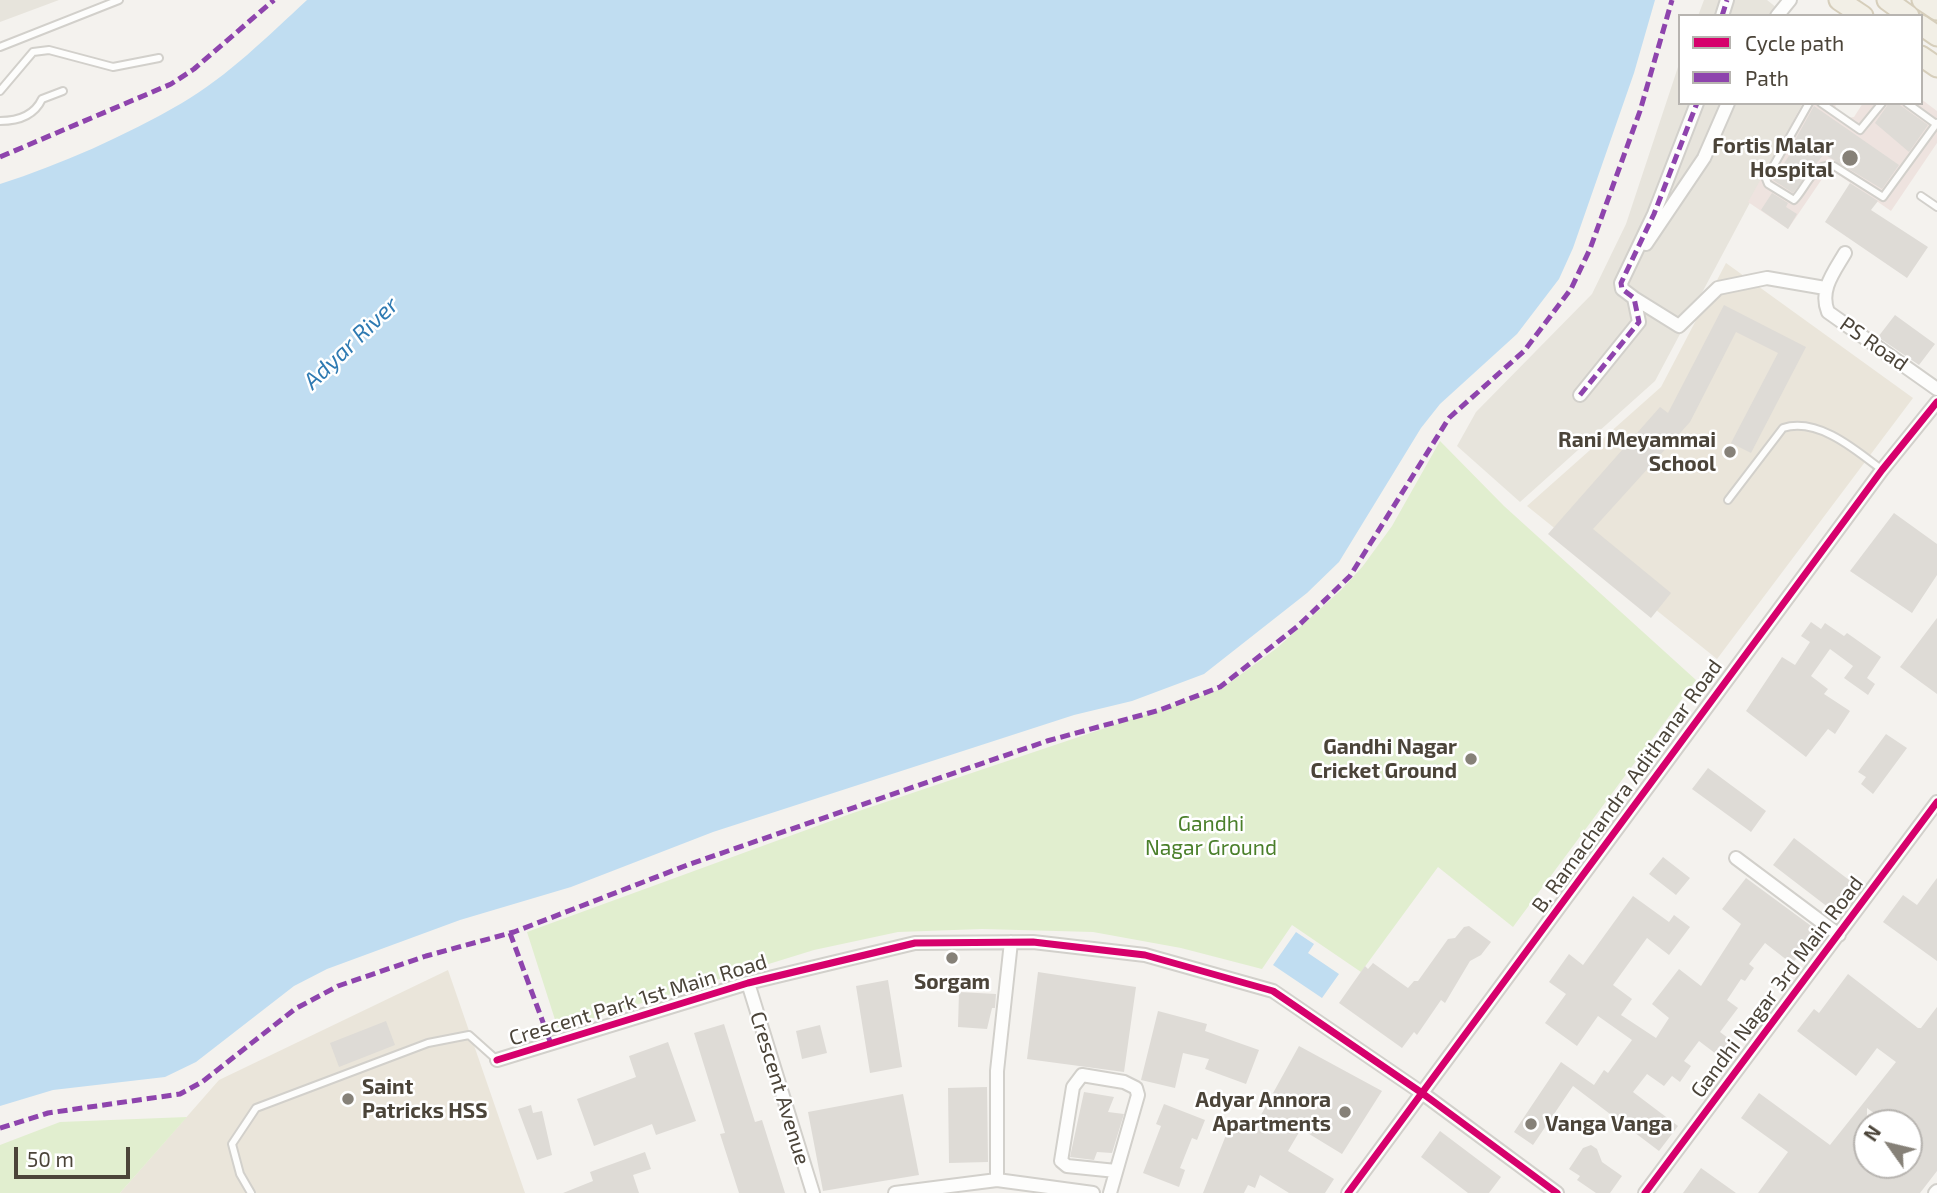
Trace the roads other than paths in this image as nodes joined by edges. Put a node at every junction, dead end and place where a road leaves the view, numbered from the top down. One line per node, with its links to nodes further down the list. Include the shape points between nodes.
1 (119, 0): 10 (lane)
2 (1790, 0): 7 (street)
3 (1839, 0): 8 (main road)
4 (1886, 0): 9 (main road)
5 (1922, 0): 6 (main road)
6 (1937, 10)
7 (1779, 14)
8 (1860, 14)
9 (1906, 14)
10 (0, 47)
11 (159, 58): 12 (lane, via 113,67 49,50 33,52)
12 (0, 91)
13 (63, 91): 20 (lane, via 42,99 28,115)
14 (1696, 105): 25 (street, via 1654,214)
15 (1727, 105): 25 (street, via 1704,158)
16 (1808, 105): 21 (lane, via 1766,179 1793,200 1825,165 1883,197)
17 (1824, 105): 18 (lane, via 1860,130)
18 (1880, 105)
19 (1911, 105): 21 (lane)
20 (0, 121)
21 (1937, 123)
22 (1921, 196): 23 (lane)
23 (1937, 207)
24 (1845, 253): 26 (street)
25 (1621, 283): 27 (street)
26 (1825, 288): 27 (street, via 1767,278 1718,288 1679,326); 28 (street, PS Road, via 1828,312)
27 (1634, 298): 29 (street, via 1639,322)
28 (1937, 389)
29 (1580, 395)
30 (1937, 401): 31 (street, B. Ramachandra Adithanar Road)
31 (1882, 470): 32 (lane, via 1825,433 1790,425); 39 (street, B. Ramachandra Adithanar Road)
32 (1728, 500)
33 (1937, 802): 35 (street, Gandhi Nagar 3rd Main Road)
34 (1736, 858): 35 (street)
35 (1839, 935): 49 (street, Gandhi Nagar 3rd Main Road)
36 (1011, 942): 37 (street, Crescent Park 1st Main Road, via 915,943); 39 (street, Crescent Park 1st Main Road, via 1145,955 1273,991); 41 (street, via 996,1071)
37 (748, 983): 38 (street, Crescent Park 1st Main Road); 43 (street, Crescent Avenue)
38 (497, 1060): 42 (lane, via 469,1035 455,1037 256,1108 232,1144)
39 (1422, 1093): 47 (street, B. Ramachandra Adithanar Road); 48 (street, Crescent Park 1st Main Road)
40 (1116, 1171): 40 (street, via 1138,1095 1136,1088 1082,1075 1073,1087 1061,1161 1067,1166); 46 (street)
41 (997, 1180): 44 (street); 45 (street)
42 (250, 1193)
43 (813, 1193)
44 (895, 1193)
45 (1093, 1193)
46 (1110, 1193)
47 (1348, 1193)
48 (1557, 1193)
49 (1644, 1193)

